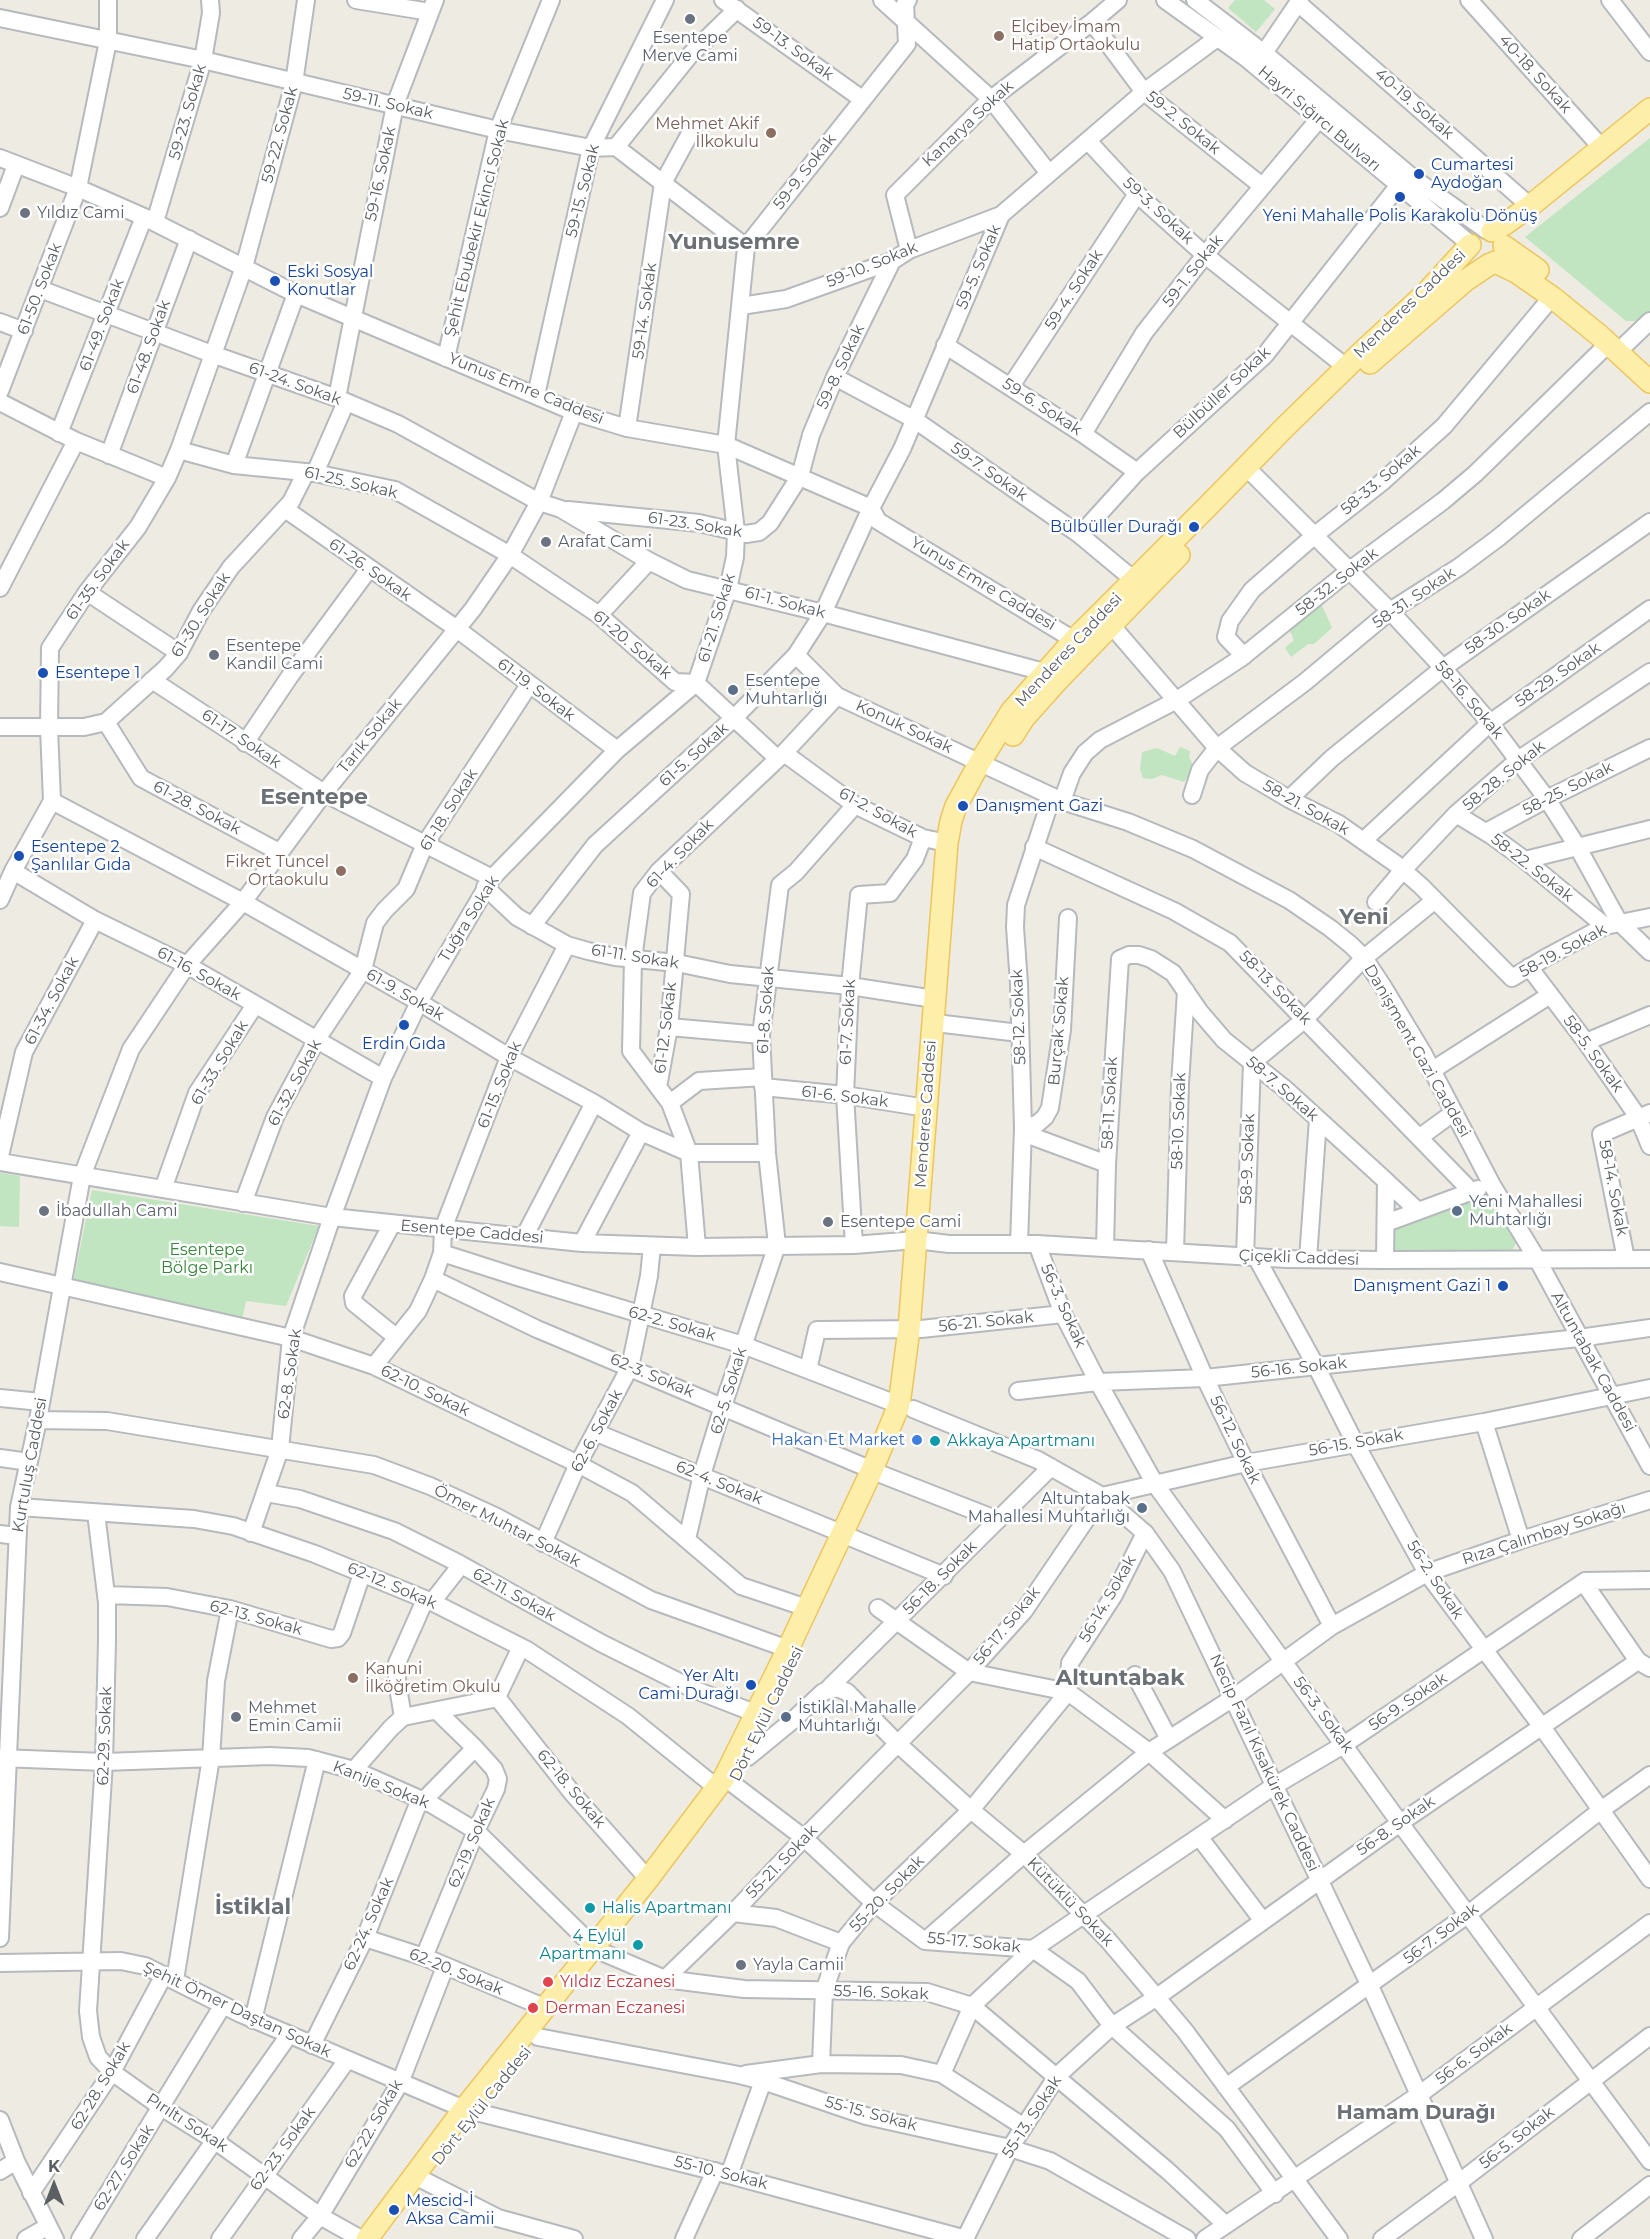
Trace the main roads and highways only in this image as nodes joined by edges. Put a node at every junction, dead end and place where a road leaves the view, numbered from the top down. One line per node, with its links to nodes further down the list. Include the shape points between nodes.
1 (1650, 110): 3 (main road, via 1505,224)
2 (1650, 127): 3 (main road)
3 (1495, 246): 4 (main road, Hayri Sığırcı Bulvarı, via 1524,277); 4 (main road, Hayri Sığırcı Bulvarı, via 1556,283); 7 (main road, Menderes Caddesi, via 1466,280 1351,380 1254,475 1058,680); 7 (main road, Menderes Caddesi, via 1481,263 1473,258 1470,245 1074,640 1011,712)
4 (1616, 344): 5 (main road, Hayri Sığırcı Bulvarı); 6 (main road, Hayri Sığırcı Bulvarı)
5 (1650, 366)
6 (1650, 382)
7 (986, 765): 8 (main road, Menderes Caddesi, via 959,845); 8 (main road, Menderes Caddesi, via 956,806 947,843 926,1108)
8 (921, 1246): 9 (main road, Dört Eylül Caddesi, via 906,1407)
9 (846, 1535): 10 (main road, Dört Eylül Caddesi); 10 (main road, Dört Eylül Caddesi, via 807,1608)
10 (762, 1716): 11 (main road, Dört Eylül Caddesi); 11 (main road, Dört Eylül Caddesi, via 748,1757)
11 (725, 1786): 12 (main road, Dört Eylül Caddesi); 12 (main road, Dört Eylül Caddesi, via 648,1879)
12 (599, 1950): 13 (main road, Dört Eylül Caddesi, via 546,2008); 13 (main road, Dört Eylül Caddesi, via 538,2037)
13 (470, 2110): 14 (main road, Dört Eylül Caddesi); 15 (main road, Dört Eylül Caddesi)
14 (368, 2239)
15 (382, 2239)

